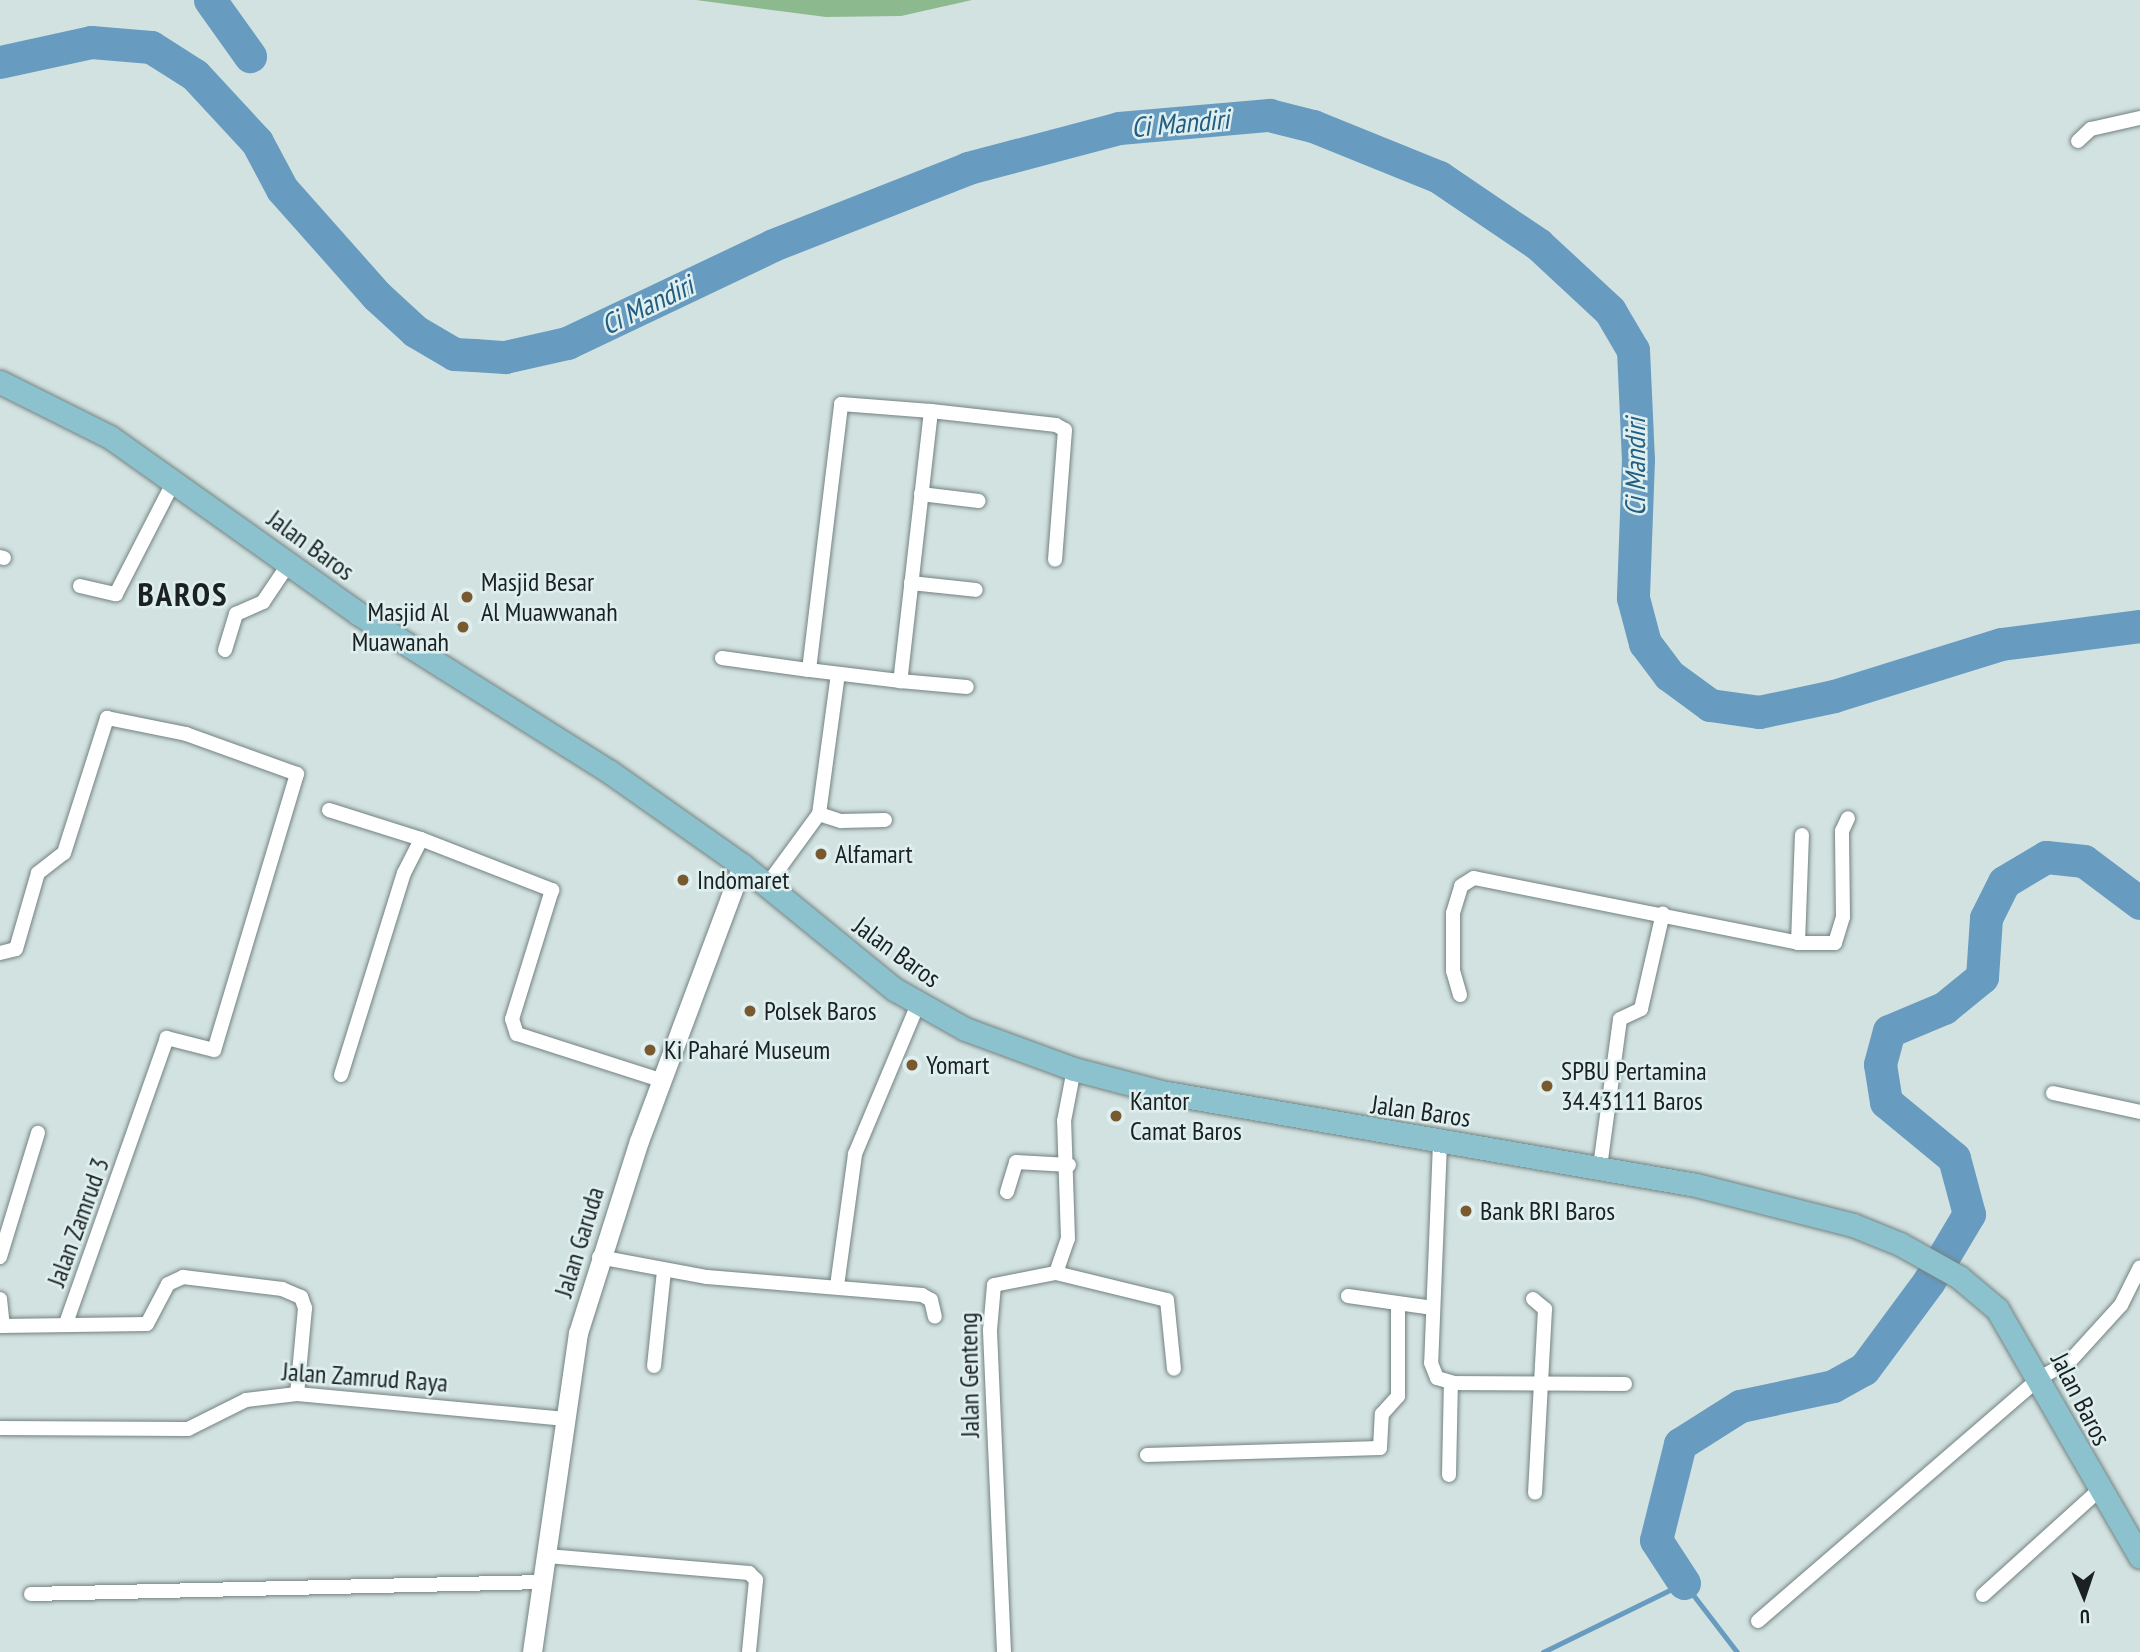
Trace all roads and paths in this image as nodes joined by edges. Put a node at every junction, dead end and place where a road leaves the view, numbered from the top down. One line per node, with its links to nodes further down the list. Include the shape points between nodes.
1 (2140, 118): 2 (street, via 2091,129)
2 (2078, 141)
3 (0, 382): 5 (main road, Jalan Baros, via 110,437)
4 (931, 411): 6 (street); 8 (street, via 1065,430); 15 (street, via 840,406)
5 (174, 481): 9 (main road, Jalan Baros); 11 (street, via 116,594)
6 (921, 494): 7 (street); 10 (street)
7 (979, 500)
8 (1055, 560)
9 (289, 562): 13 (street, via 262,602 236,614); 25 (main road, Jalan Baros)
10 (911, 583): 12 (street); 17 (street)
11 (80, 586)
12 (976, 590)
13 (225, 650)
14 (722, 658): 15 (street)
15 (809, 670): 16 (street)
16 (838, 674): 17 (street); 20 (street)
17 (900, 681): 18 (street)
18 (967, 687)
19 (329, 810): 24 (street)
20 (819, 814): 22 (street, via 841,821); 26 (street)
21 (1848, 818): 28 (street, via 1842,831 1840,935 1835,943)
22 (885, 820)
23 (1802, 835): 28 (street)
24 (421, 839): 33 (street, via 404,873); 34 (street, via 552,890 512,1020 517,1034)
25 (741, 865): 26 (main road, Jalan Baros); 34 (street, Jalan Garuda)
26 (766, 885): 31 (main road, Jalan Baros)
27 (1663, 913): 28 (street); 30 (street, via 1467,879 1453,913 1453,971); 40 (street, via 1641,1009 1620,1019)
28 (1798, 943)
29 (0, 953): 54 (street, Jalan Zamrud 3, via 16,949 38,873 64,853 107,718 199,737 297,774 214,1050 167,1038)
30 (1461, 995)
31 (918, 1004): 32 (main road, Jalan Baros); 47 (street, via 855,1154)
32 (1074, 1069): 38 (main road, Jalan Baros, via 1161,1092); 39 (street, via 1064,1121)
33 (341, 1075)
34 (663, 1081): 42 (street, Jalan Garuda)
35 (2053, 1093): 36 (street)
36 (2140, 1112)
37 (38, 1133): 43 (street)
38 (1440, 1143): 40 (main road, Jalan Baros); 52 (street)
39 (1069, 1165): 41 (street, via 1016,1162); 46 (street, via 1068,1239)
40 (1600, 1167): 58 (main road, Jalan Baros, via 1794,1209 1900,1244 1959,1277 1997,1309)
41 (1007, 1192)
42 (599, 1256): 45 (street); 63 (street, Jalan Garuda, via 578,1333)
43 (0, 1257)
44 (2140, 1267): 58 (street, via 2121,1305 2088,1344)
45 (664, 1271): 47 (street); 56 (street)
46 (1056, 1273): 57 (street, via 1167,1300); 77 (street, Jalan Genteng, via 1002,1279 992,1290)
47 (837, 1286): 53 (street, via 922,1294 931,1300)
48 (1348, 1296): 51 (street)
49 (1533, 1299): 60 (street, via 1545,1305)
50 (0, 1300): 55 (street)
51 (1398, 1306): 52 (street); 65 (street, via 1398,1396 1384,1409 1380,1448)
52 (1433, 1308): 59 (street, via 1432,1370)
53 (935, 1317)
54 (66, 1324): 55 (street); 62 (street, via 147,1324 168,1284 183,1277 293,1292 305,1308)
55 (1, 1326)
56 (654, 1366)
57 (1174, 1369)
58 (2040, 1378): 67 (main road, Jalan Baros); 74 (street)
59 (1451, 1383): 60 (street); 66 (street)
60 (1540, 1383): 61 (street); 68 (street)
61 (1625, 1384)
62 (297, 1394): 63 (street, Jalan Zamrud Raya); 64 (street, Jalan Zamrud Raya, via 246,1400 188,1429)
63 (566, 1419): 69 (street, Jalan Garuda)
64 (0, 1428)
65 (1147, 1455)
66 (1449, 1475)
67 (2098, 1492): 70 (main road, Jalan Baros); 73 (street)
68 (1535, 1493)
69 (547, 1556): 71 (street, Jalan Garuda); 76 (street, via 748,1573 756,1580)
70 (2140, 1558)
71 (544, 1582): 72 (street); 75 (street, Jalan Garuda)
72 (31, 1594)
73 (1983, 1595)
74 (1758, 1621)
75 (532, 1652)
76 (749, 1652)
77 (1004, 1652)

